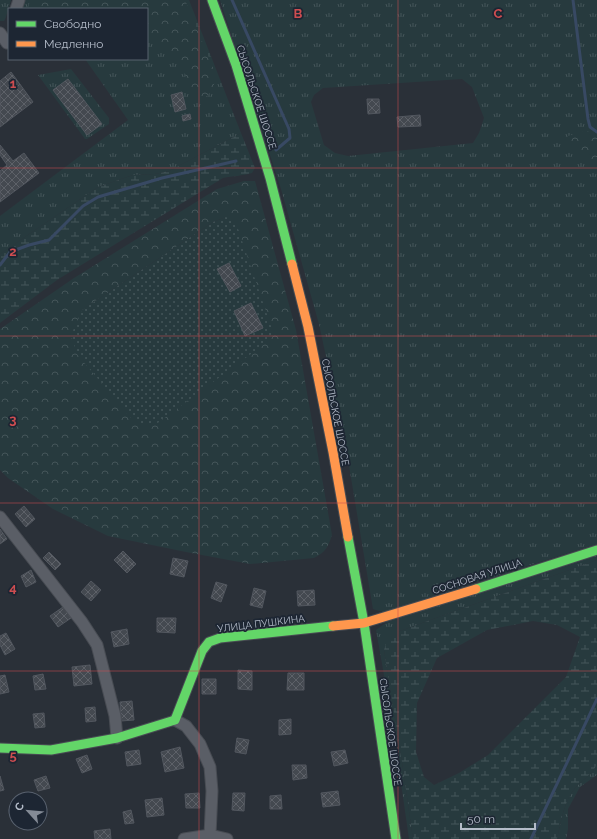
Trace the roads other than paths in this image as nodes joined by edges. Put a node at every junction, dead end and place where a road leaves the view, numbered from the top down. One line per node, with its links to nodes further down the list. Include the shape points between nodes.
1 (212, 0): 6 (main road, СЫСОЛЬСКОЕ ШОССЕ, via 236,65 270,178 306,315)
2 (0, 33): 3 (street, via 7,43)
3 (8, 40)
4 (0, 517): 8 (street, via 97,645 115,716)
5 (597, 550): 6 (main road, СОСНОВАЯ УЛИЦА)
6 (364, 623): 7 (main road, УЛИЦА ПУШКИНА, via 220,638 209,642 202,651); 13 (main road, СЫСОЛЬСКОЕ ШОССЕ)
7 (175, 720): 8 (main road); 10 (street, via 186,726 200,744 210,768)
8 (116, 738): 9 (main road, via 51,750)
9 (0, 748)
10 (210, 835): 11 (street); 12 (street)
11 (184, 839)
12 (227, 839)
13 (396, 839)

